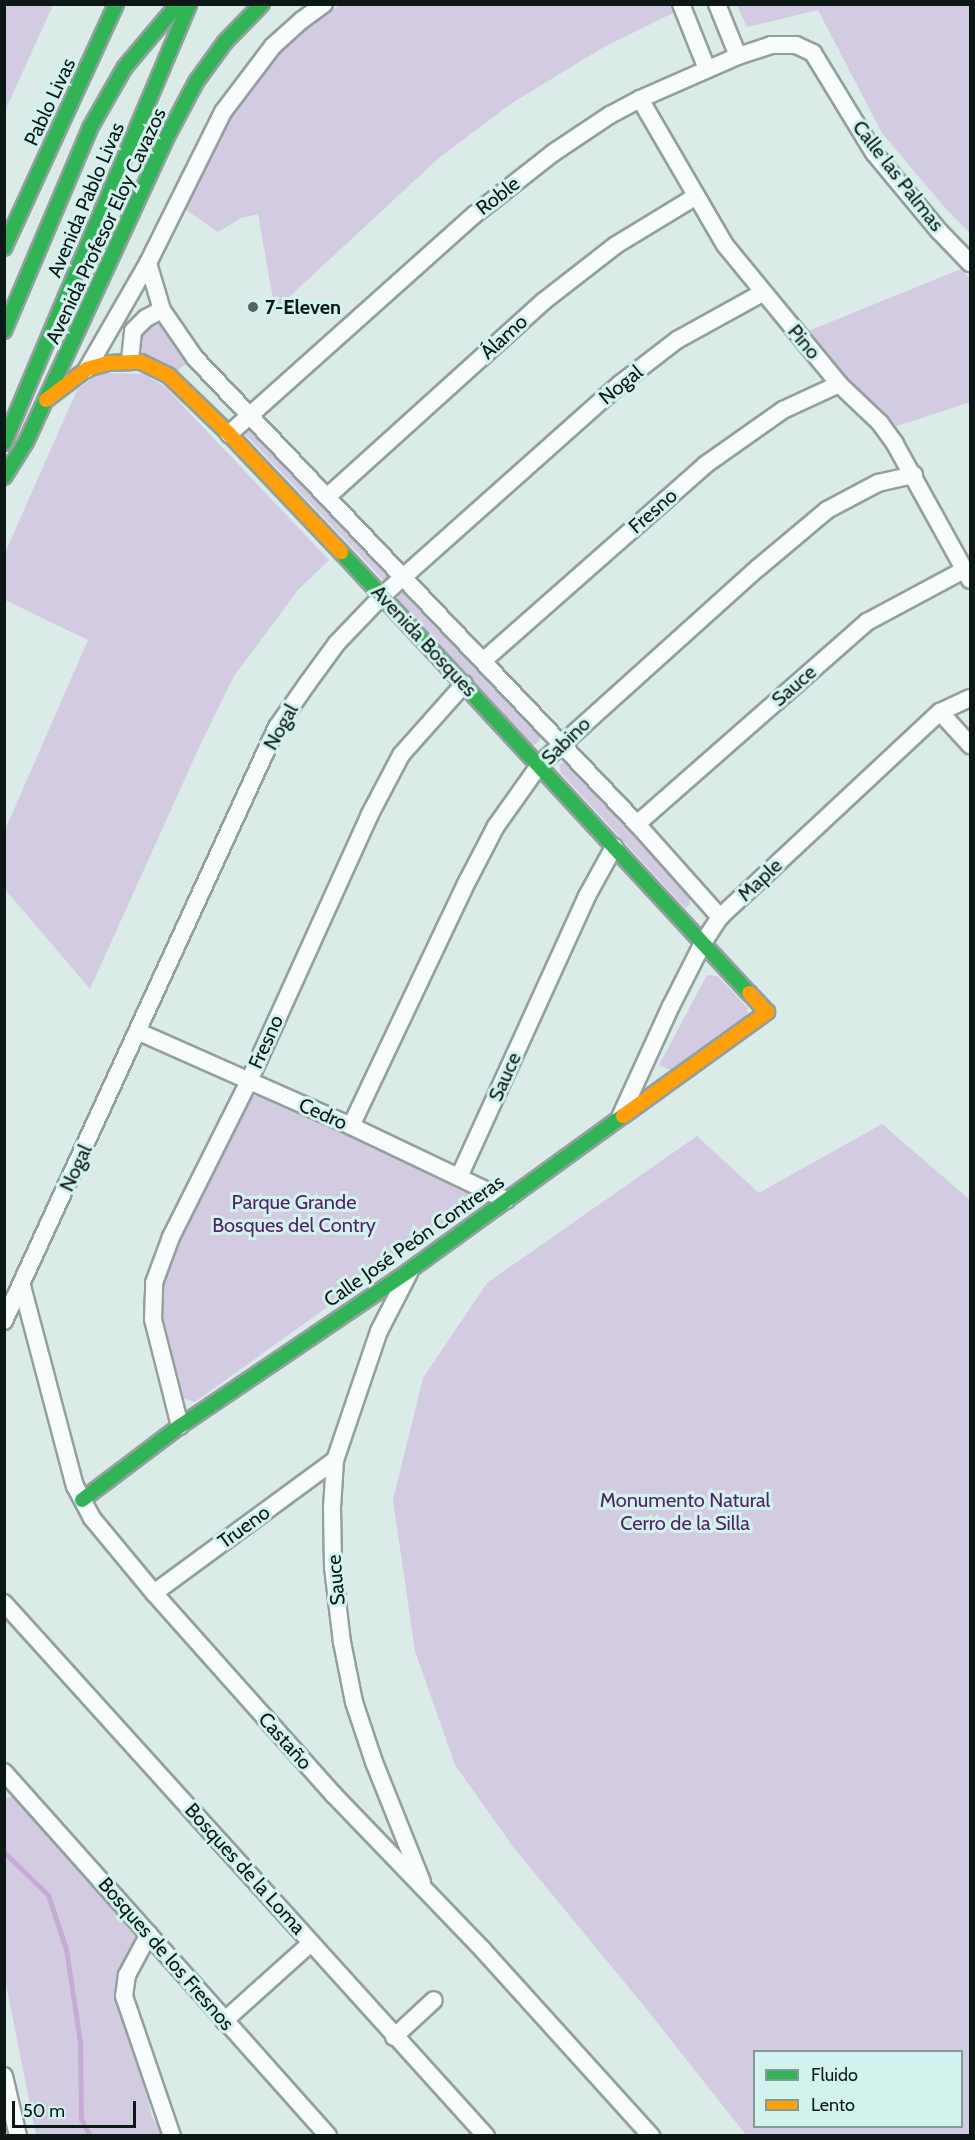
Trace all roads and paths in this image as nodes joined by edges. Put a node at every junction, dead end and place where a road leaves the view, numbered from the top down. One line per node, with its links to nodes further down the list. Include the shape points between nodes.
1 (116, 4): 13 (street, Pablo Livas)
2 (178, 4): 18 (street, via 125,67 90,128)
3 (189, 4): 25 (street, Avenida Pablo Livas)
4 (262, 4): 22 (street, Avenida Profesor Eloy Cavazos, via 225,42 196,82)
5 (324, 4): 14 (street, via 273,46 223,112)
6 (681, 4): 10 (street)
7 (717, 4): 9 (street)
8 (813, 53): 9 (street, Roble, via 784,43); 15 (street, Calle las Palmas, via 874,153)
9 (738, 56): 10 (street, Roble)
10 (707, 69): 11 (street, Roble)
11 (640, 99): 12 (street, Pino); 23 (street, Roble, via 575,138 474,215)
12 (695, 197): 16 (street, Pino); 28 (street, Álamo, via 616,245 544,301)
13 (4, 248)
14 (148, 263): 17 (street, Avenida Bosques); 20 (street)
15 (970, 263)
16 (762, 293): 21 (street, Pino); 30 (street, Nogal, via 677,340 620,384)
17 (162, 310): 19 (street, via 133,331); 23 (street, Avenida Bosques, via 182,344)
18 (4, 331)
19 (130, 360): 20 (street, Avenida Bosques); 24 (street, Avenida Bosques, via 154,366 168,375)
20 (87, 369): 22 (street, Avenida Bosques)
21 (839, 384): 26 (street, Pino, via 880,423); 32 (street, Fresno, via 783,410 705,465)
22 (46, 400): 27 (street, Avenida Profesor Eloy Cavazos)
23 (249, 416): 24 (street, Roble); 28 (street, Avenida Bosques)
24 (229, 434): 31 (street, Avenida Bosques)
25 (4, 443)
26 (914, 474): 29 (street, Pino); 36 (street, Sabino, via 878,483 827,510)
27 (4, 477)
28 (327, 497): 30 (street, Avenida Bosques)
29 (968, 575): 39 (street, Sauce, via 867,622)
30 (403, 577): 31 (street, Nogal); 32 (street, Avenida Bosques)
31 (382, 596): 33 (street, Avenida Bosques); 44 (street, Nogal, via 337,643 278,727)
32 (483, 661): 36 (street, Avenida Bosques)
33 (464, 684): 38 (street, Avenida Bosques); 45 (street, Fresno, via 401,754)
34 (970, 698): 35 (street, Maple)
35 (940, 712): 37 (street); 41 (street, Maple)
36 (559, 745): 38 (street, Sabino); 39 (street, Avenida Bosques)
37 (970, 745)
38 (540, 764): 40 (street, Avenida Bosques); 47 (street, Sabino, via 496,826)
39 (637, 824): 41 (street, Avenida Bosques)
40 (614, 847): 42 (street, Avenida Bosques); 48 (street, Sauce, via 587,896)
41 (720, 917): 42 (street, Maple)
42 (703, 943): 43 (street, Avenida Bosques); 46 (street, Maple)
43 (767, 1012): 46 (street, Calle José Peón Contreras)
44 (139, 1032): 45 (street, Cedro); 51 (street, Nogal)
45 (249, 1081): 47 (street, Cedro); 53 (street, Fresno, via 171,1237 153,1283 153,1319)
46 (620, 1119): 49 (street, Calle José Peón Contreras)
47 (351, 1126): 48 (street, Cedro)
48 (459, 1177): 49 (street, Cedro)
49 (506, 1200): 50 (street, Calle José Peón Contreras)
50 (410, 1270): 53 (street, Calle José Peón Contreras); 54 (street, Sauce, via 379,1331)
51 (22, 1286): 52 (street, Nogal); 55 (street, Castaño)
52 (4, 1321)
53 (180, 1426): 55 (street, Calle José Peón Contreras)
54 (335, 1460): 56 (street, Trueno); 59 (street, Sauce, via 333,1567 354,1702)
55 (82, 1500): 56 (street, Castaño, via 96,1523)
56 (154, 1593): 59 (street, Castaño, via 334,1795)
57 (4, 1603): 61 (street, Bosques de la Loma)
58 (4, 1772): 60 (street, Bosques de los Fresnos)
59 (426, 1891): 70 (street, Castaño)
60 (149, 1934): 63 (street, Bosques de los Fresnos); 67 (street, via 127,1976 124,1996)
61 (311, 1943): 63 (street); 64 (street, Bosques de la Loma)
62 (434, 2000): 64 (street)
63 (224, 2021): 68 (street, Bosques de los Fresnos)
64 (394, 2037): 69 (street, Bosques de la Loma)
65 (4, 2076): 66 (street)
66 (18, 2136)
67 (172, 2136)
68 (327, 2136)
69 (486, 2136)
70 (651, 2136)

